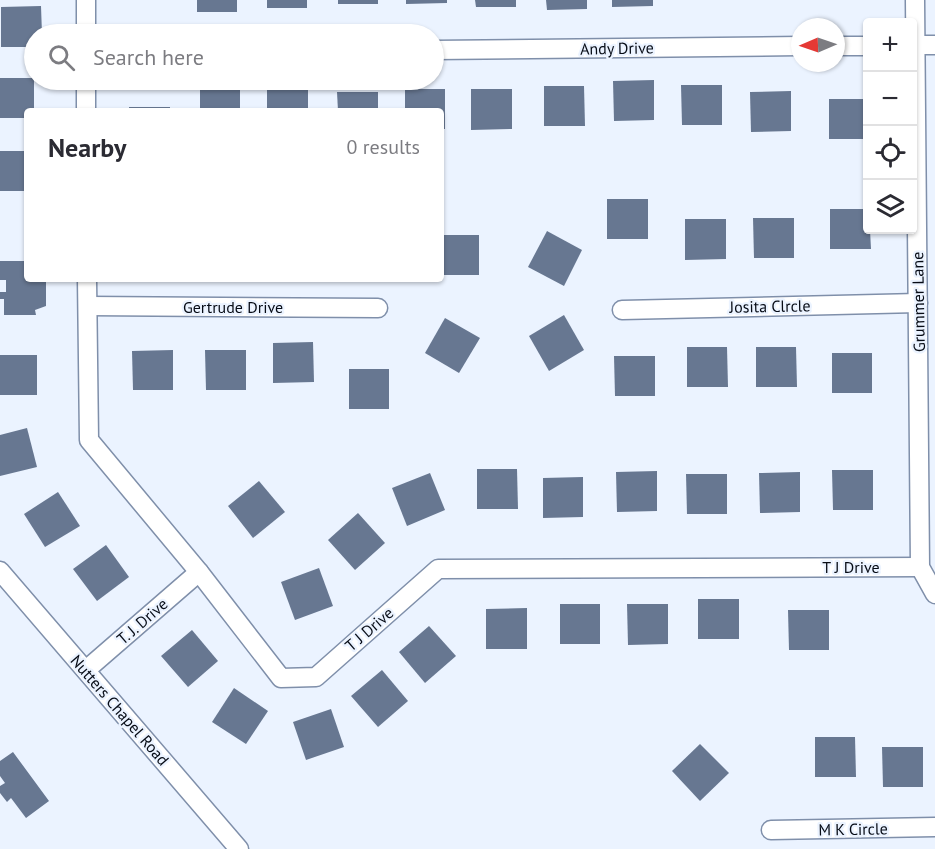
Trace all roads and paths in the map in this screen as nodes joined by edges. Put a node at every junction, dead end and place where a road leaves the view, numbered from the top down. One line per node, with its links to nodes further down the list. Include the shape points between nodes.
1 (86, 0): 4 (street)
2 (915, 0): 3 (street, Grummer Lane)
3 (915, 18)
4 (86, 24)
5 (917, 45): 6 (street)
6 (935, 45)
7 (791, 46): 10 (street, Andy Drive)
8 (845, 46): 9 (street)
9 (863, 46)
10 (444, 50)
11 (914, 72): 15 (street, Grummer Lane)
12 (86, 90): 13 (street)
13 (86, 108)
14 (87, 282): 16 (street, T J Drive)
15 (918, 303): 18 (street, Josita Clrcle); 19 (street, Grummer Lane)
16 (88, 306): 17 (street, Gertrude Drive); 21 (street, T J Drive, via 89,440)
17 (378, 308)
18 (622, 310)
19 (920, 567): 21 (street, T J Drive, via 438,569 316,676 281,678); 22 (street)
20 (0, 571): 23 (street, Nutters Chapel Road)
21 (199, 572): 23 (street, T. J. Drive)
22 (935, 594)
23 (86, 670): 26 (street, Nutters Chapel Road)
24 (935, 827): 25 (street, M K Circle)
25 (771, 830)
26 (239, 849)

